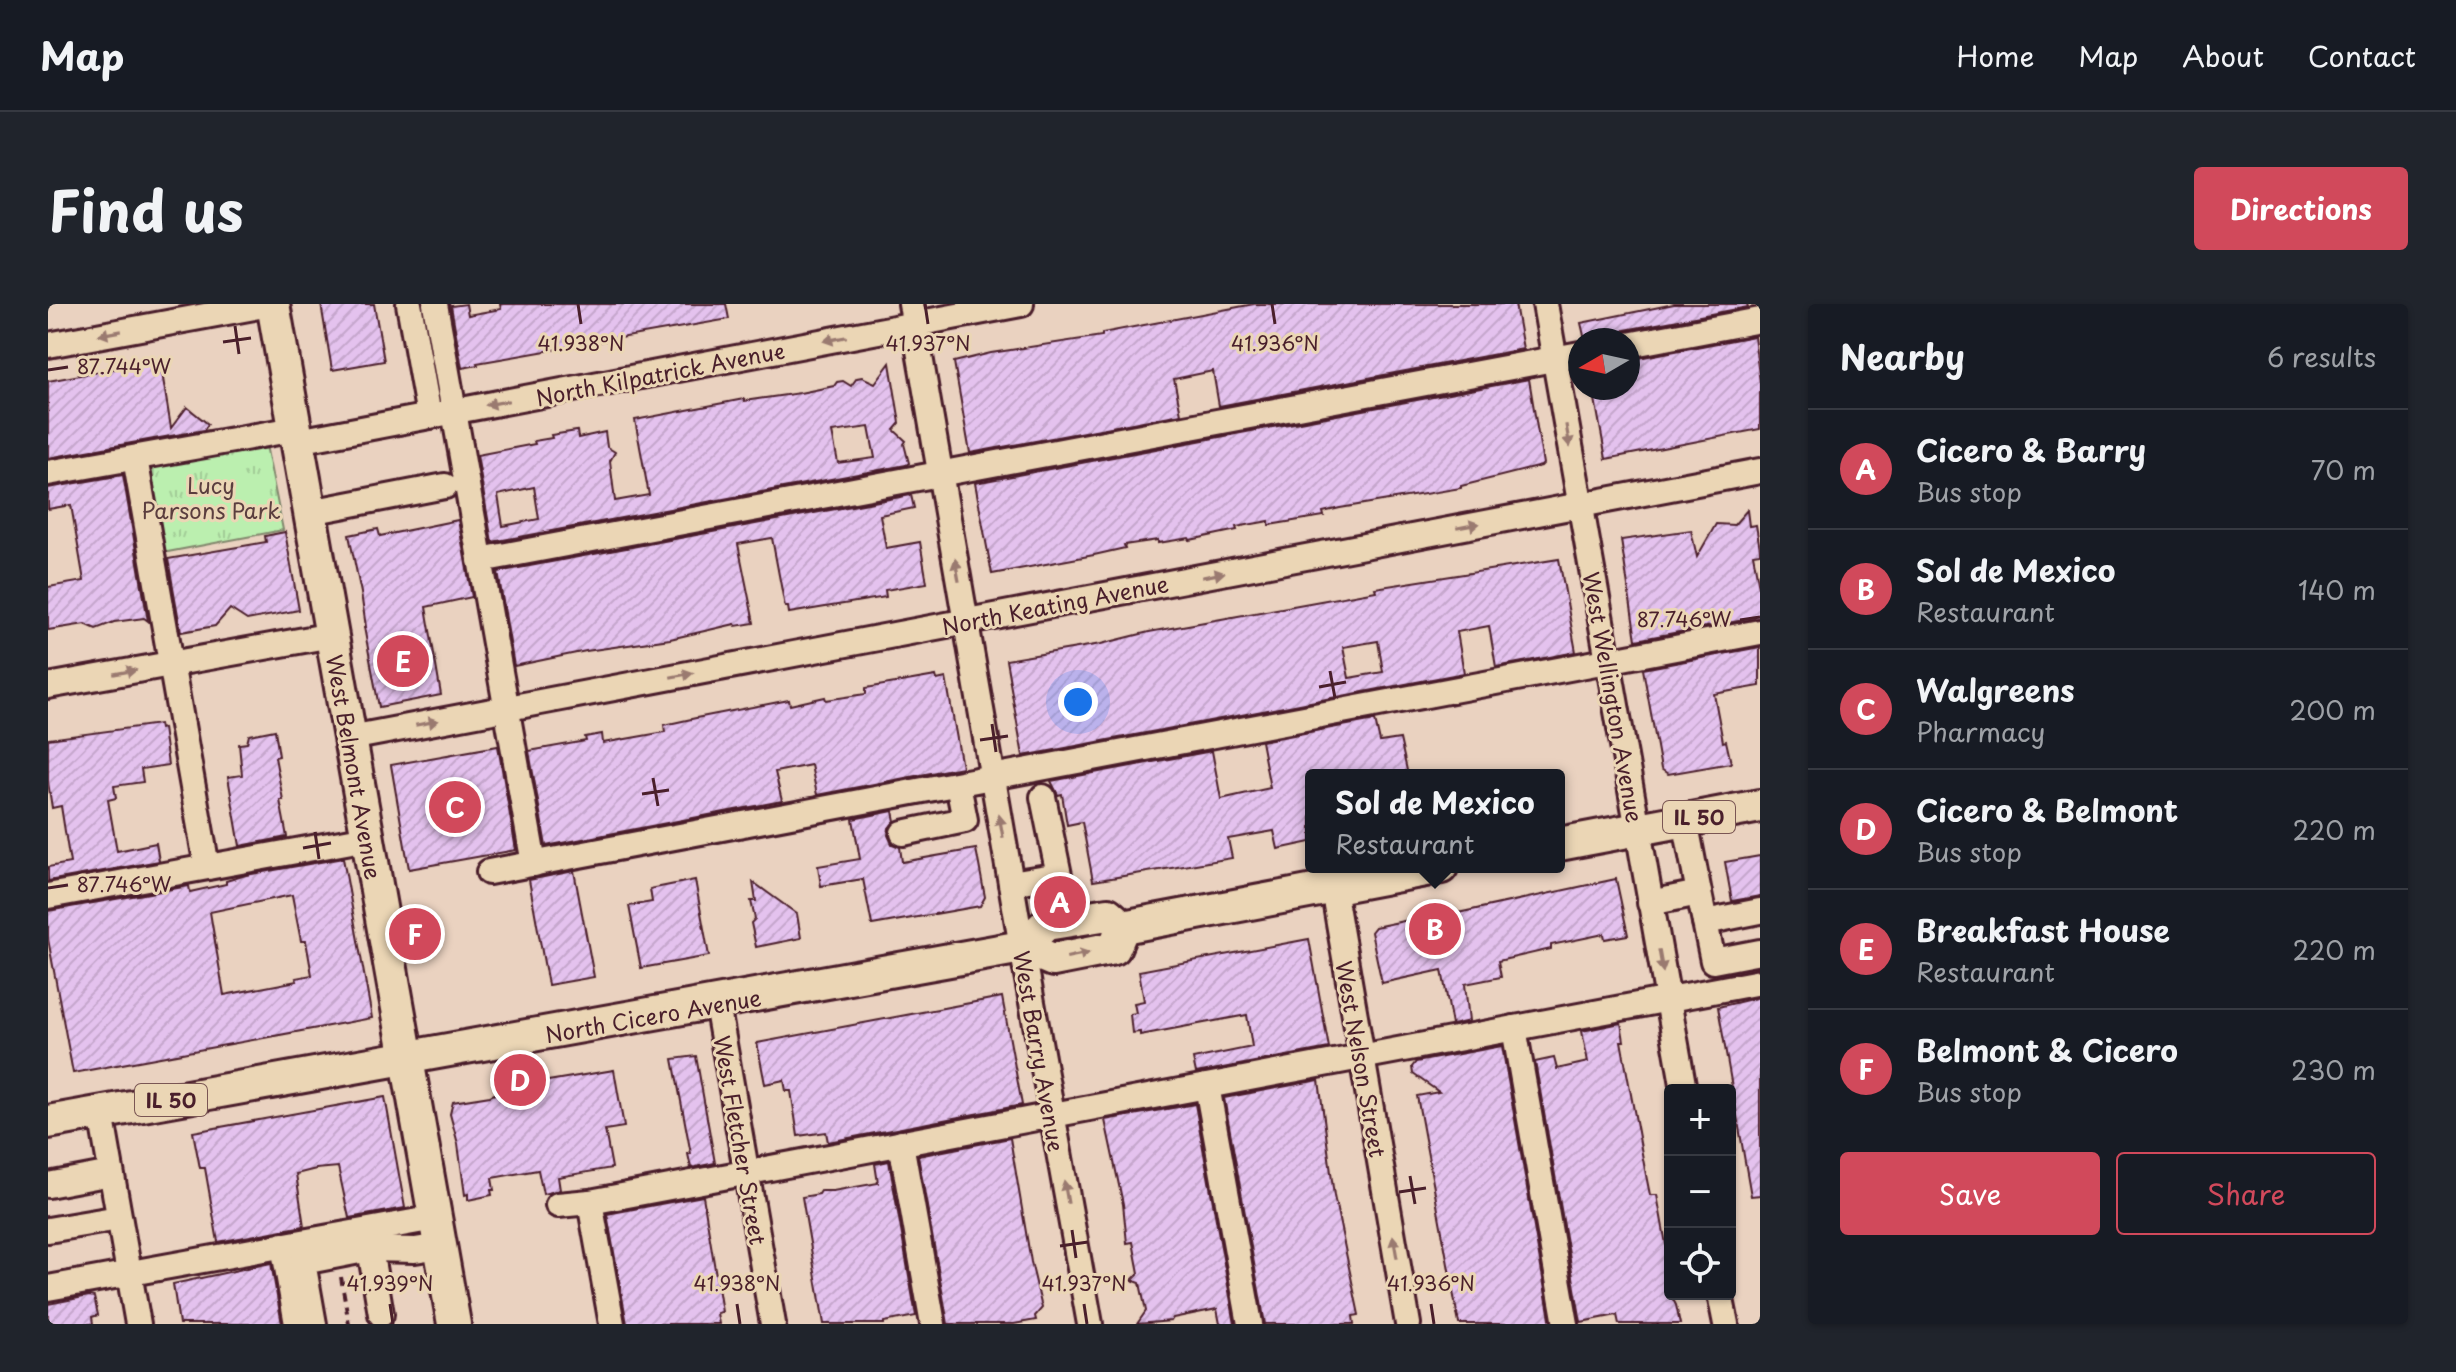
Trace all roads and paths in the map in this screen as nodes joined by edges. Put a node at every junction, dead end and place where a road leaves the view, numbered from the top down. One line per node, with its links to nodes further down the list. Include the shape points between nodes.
1 (272, 304): 9 (street, one-way to 9); 14 (main road, West Belmont Avenue)
2 (409, 304): 13 (street)
3 (435, 304): 12 (street)
4 (1021, 304): 6 (street, North Kilpatrick Avenue)
5 (1545, 304): 11 (street, West Wellington Avenue)
6 (913, 314): 12 (street, North Kilpatrick Avenue, one-way to 12); 18 (street, West Barry Avenue)
7 (1760, 320): 8 (street)
8 (1640, 343)
9 (48, 345)
10 (1568, 356): 11 (street)
11 (1554, 359): 18 (street); 20 (street, West Wellington Avenue, one-way to 20)
12 (454, 412): 13 (street, North Kilpatrick Avenue); 22 (street)
13 (429, 416): 14 (street, North Kilpatrick Avenue)
14 (296, 435): 15 (street, North Kilpatrick Avenue); 21 (main road, West Belmont Avenue)
15 (135, 458): 17 (street, North Kilpatrick Avenue); 27 (street)
16 (1760, 471): 20 (street, North Keating Avenue)
17 (48, 473)
18 (940, 474): 22 (street); 23 (street, West Barry Avenue, one-way to 18)
19 (445, 486): 21 (street)
20 (1580, 505): 23 (street, North Keating Avenue, one-way to 20); 26 (street, West Wellington Avenue)
21 (310, 512): 25 (main road, West Belmont Avenue)
22 (480, 560): 29 (street)
23 (966, 621): 29 (street, North Keating Avenue, one-way to 23); 31 (street, West Barry Avenue)
24 (1760, 632): 26 (street)
25 (332, 635): 27 (street); 30 (main road, West Belmont Avenue)
26 (1607, 661): 31 (street); 36 (street, West Wellington Avenue)
27 (172, 664): 28 (street, one-way to 27); 41 (street)
28 (48, 686)
29 (507, 708): 30 (street, North Keating Avenue, one-way to 29); 40 (street)
30 (350, 738): 38 (main road, West Belmont Avenue)
31 (993, 778): 32 (street); 44 (street, West Barry Avenue, one-way to 31)
32 (958, 785): 37 (street, via 965,820); 40 (street)
33 (1043, 797): 44 (street, via 1059,875)
34 (1760, 806): 35 (main road, IL 50)
35 (1685, 820): 36 (main road, IL 50); 46 (street)
36 (1637, 829): 39 (main road, IL 50); 48 (street, West Wellington Avenue)
37 (903, 833)
38 (368, 838): 41 (street); 58 (main road, West Belmont Avenue)
39 (1565, 843)
40 (534, 864): 42 (street)
41 (207, 867): 47 (street)
42 (489, 872)
43 (1410, 873): 45 (main road, North Cicero Avenue / IL 50)
44 (1011, 883): 51 (street, West Barry Avenue)
45 (1333, 888): 51 (main road, North Cicero Avenue / IL 50, via 1123,927 1108,914 1046,924); 57 (street, West Nelson Street)
46 (1699, 893): 48 (street); 50 (street)
47 (48, 896)
48 (1650, 903): 54 (street, West Wellington Avenue, one-way to 54)
49 (1760, 911): 50 (street)
50 (1705, 922): 52 (street, via 1713,961)
51 (1022, 947): 55 (main road, North Cicero Avenue / IL 50); 62 (street, West Barry Avenue)
52 (1760, 952)
53 (1760, 982): 54 (street)
54 (1668, 1000): 56 (street); 59 (street, West Wellington Avenue)
55 (717, 1004): 58 (main road, North Cicero Avenue / IL 50); 65 (street, West Fletcher Street)
56 (1514, 1028): 57 (street); 91 (street)
57 (1362, 1057): 60 (street); 90 (street, West Nelson Street, one-way to 57)
58 (406, 1059): 61 (main road, North Cicero Avenue / IL 50); 72 (main road, West Belmont Avenue)
59 (1683, 1084)
60 (1207, 1086): 62 (street); 89 (street)
61 (101, 1113): 63 (main road, North Cicero Avenue / IL 50); 66 (street)
62 (1052, 1115): 64 (street); 88 (street, West Barry Avenue, one-way to 62)
63 (48, 1122)
64 (901, 1143): 65 (street); 87 (street)
65 (747, 1172): 68 (street); 86 (street, West Fletcher Street)
66 (111, 1173): 67 (street); 70 (street)
67 (48, 1185)
68 (590, 1202): 69 (street); 85 (street)
69 (558, 1205)
70 (119, 1218): 71 (street); 76 (street)
71 (48, 1230)
72 (437, 1232): 73 (street); 74 (street, via 415,1250); 84 (main road, West Belmont Avenue)
73 (283, 1245): 76 (street); 81 (street)
74 (370, 1249): 79 (street); 82 (street, via 303,1262)
75 (339, 1271): 83 (path)
76 (129, 1273): 77 (street); 80 (street)
77 (48, 1288)
78 (1721, 1300): 92 (street)
79 (381, 1314)
80 (138, 1324)
81 (297, 1324)
82 (314, 1324)
83 (349, 1324)
84 (454, 1324)
85 (612, 1324)
86 (773, 1324)
87 (933, 1324)
88 (1090, 1324)
89 (1250, 1324)
90 (1408, 1324)
91 (1566, 1324)
92 (1726, 1324)

